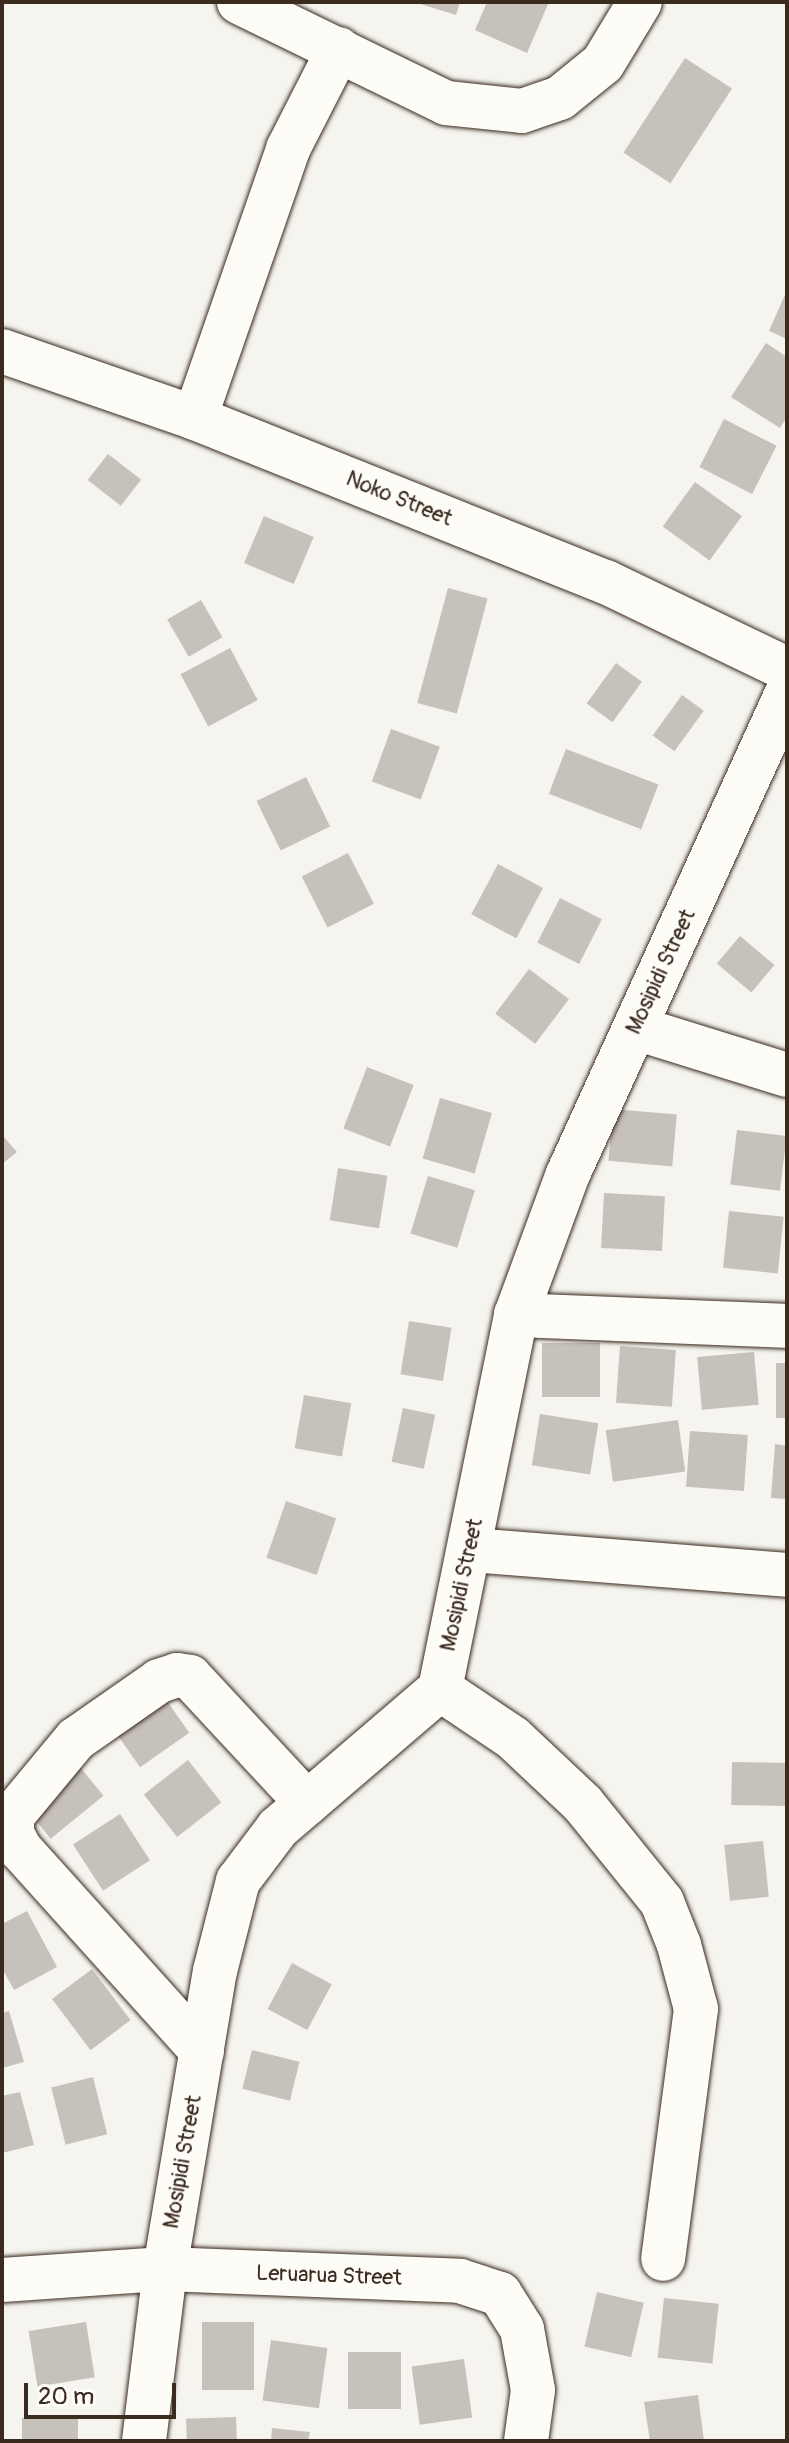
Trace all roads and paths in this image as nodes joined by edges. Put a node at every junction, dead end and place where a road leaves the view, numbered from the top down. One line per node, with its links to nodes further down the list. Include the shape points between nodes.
1 (239, 2): 3 (street)
2 (640, 2): 4 (street, via 603,63 560,98 522,111 446,103)
3 (289, 12): 4 (street)
4 (339, 49): 6 (street, via 288,149)
5 (2, 351): 6 (street, Noko Street)
6 (195, 418): 7 (street, Noko Street, via 606,582)
7 (787, 669)
8 (787, 693): 9 (street, Mosipidi Street)
9 (636, 1028): 10 (street); 11 (street, Mosipidi Street, via 568,1174)
10 (787, 1075)
11 (516, 1315): 12 (street); 13 (street, Mosipidi Street)
12 (787, 1326)
13 (471, 1550): 14 (street); 15 (street, Mosipidi Street)
14 (787, 1575)
15 (440, 1689): 16 (street, Mosipidi Street); 18 (street, via 513,1738 583,1804 662,1902 674,1930 696,2009)
16 (307, 1803): 17 (street, Mosipidi Street, via 278,1828 238,1881); 17 (street, via 190,1677 177,1675 159,1681 76,1739 12,1816 12,1833 20,1849)
17 (202, 2051): 19 (street, Mosipidi Street)
18 (663, 2259)
19 (165, 2269): 20 (street, Leruarua Street); 21 (street, Mosipidi Street); 22 (street, Leruarua Street, via 460,2281 500,2294 522,2329 533,2390)
20 (2, 2280)
21 (144, 2441)
22 (526, 2441)

